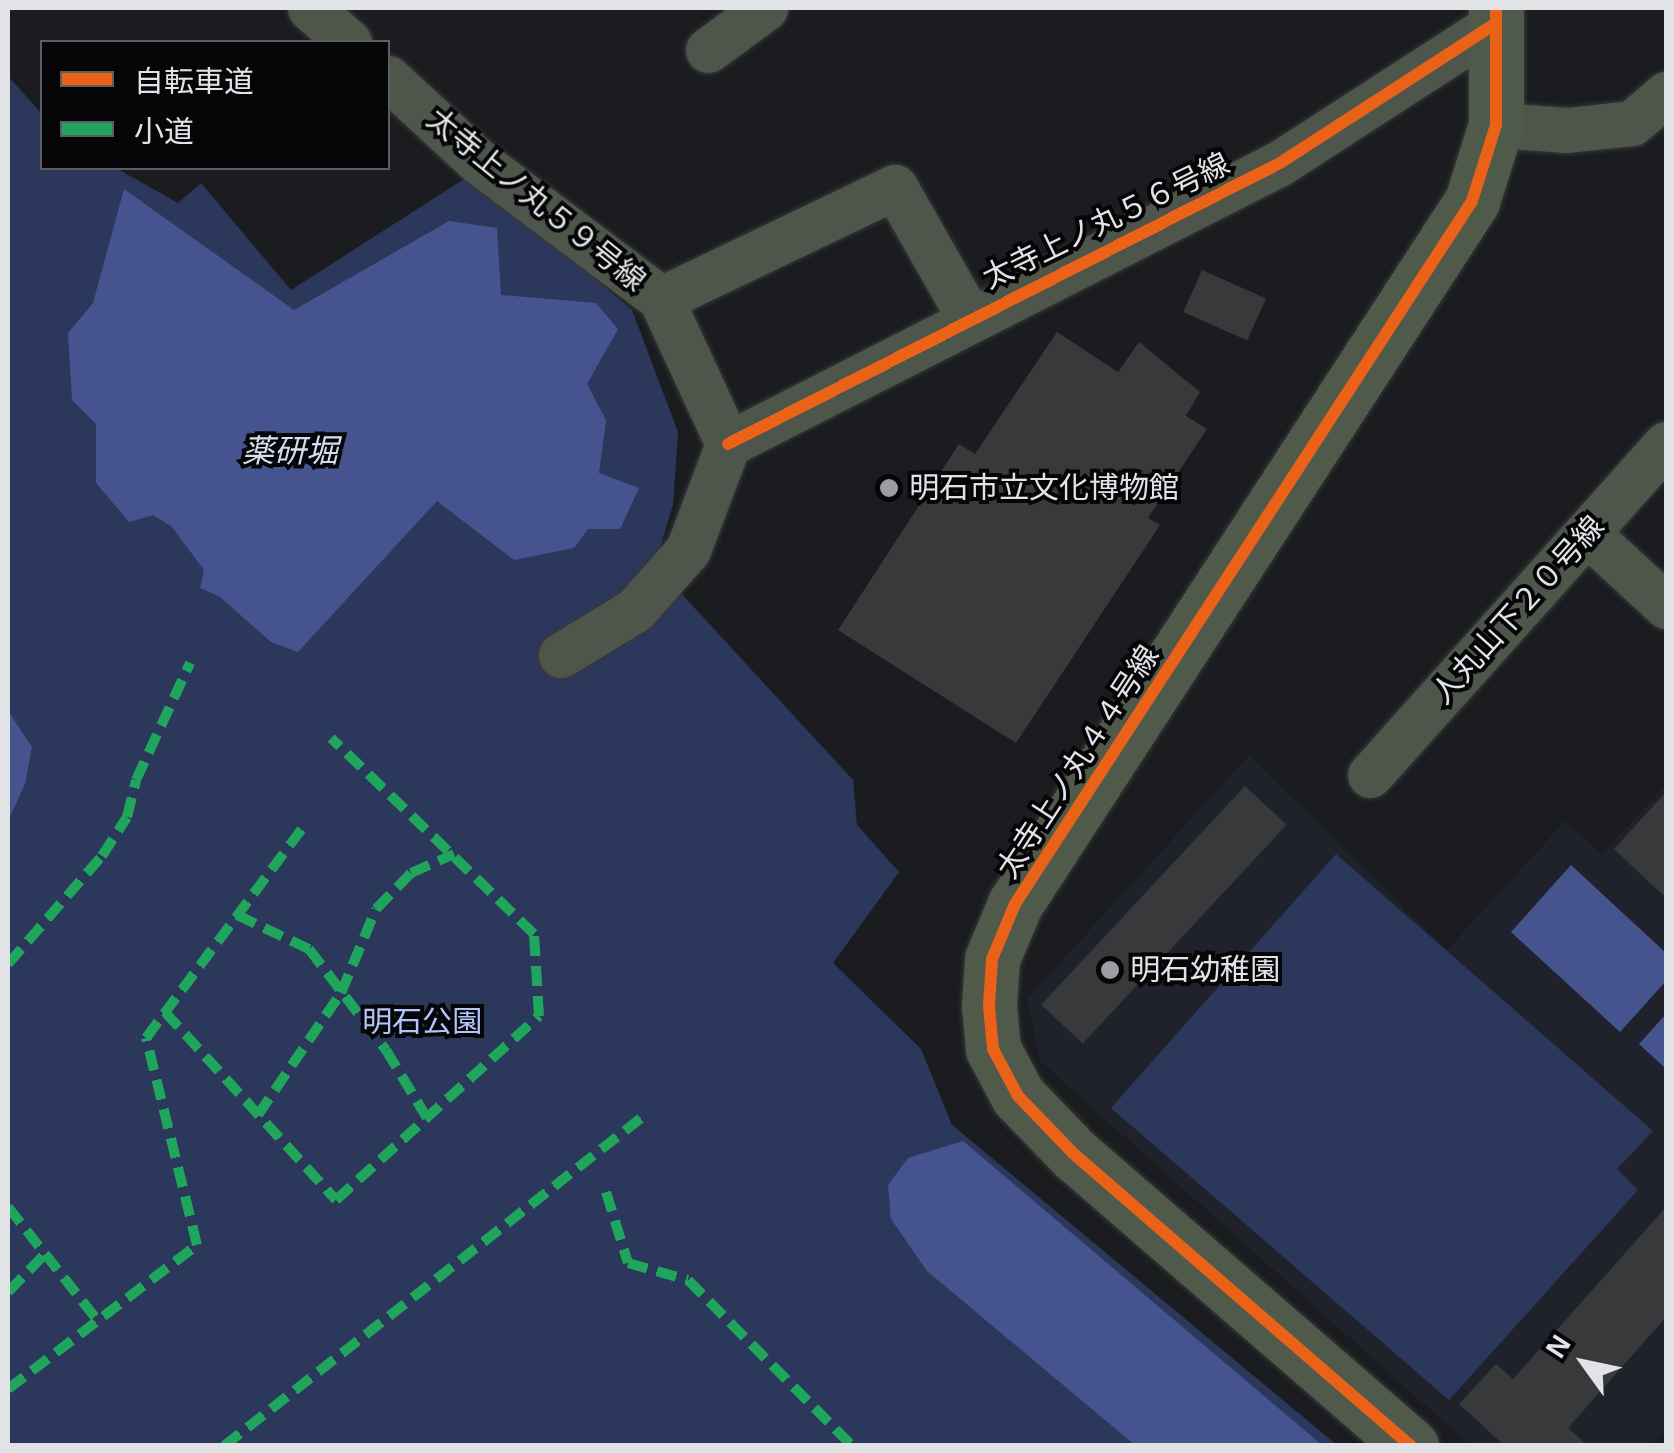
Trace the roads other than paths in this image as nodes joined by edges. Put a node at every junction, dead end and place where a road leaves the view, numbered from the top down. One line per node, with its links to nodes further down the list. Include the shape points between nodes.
1 (310, 8): 4 (street)
2 (766, 8): 5 (street)
3 (1496, 15): 8 (street, 太寺上ノ丸４４号線); 10 (street, 太寺上ノ丸５６号線, via 1280,163)
4 (346, 40)
5 (708, 50)
6 (390, 80): 9 (street, 太寺上ノ丸５９号線, via 478,160)
7 (1666, 94): 8 (street, via 1632,122 1567,130)
8 (1496, 126): 17 (street, 太寺上ノ丸４４号線, via 1472,201 1015,904 992,959 988,1006 994,1050 1018,1096 1072,1153)
9 (661, 299): 10 (street, via 895,187); 11 (street, 太寺上ノ丸５９号線)
10 (969, 317): 11 (street, 太寺上ノ丸５６号線)
11 (728, 444): 15 (street, via 688,550 635,610)
12 (1666, 444): 13 (street, 人丸山下２０号線)
13 (1586, 534): 14 (street); 16 (street, 人丸山下２０号線)
14 (1666, 606)
15 (561, 655)
16 (1370, 776)
17 (1411, 1446)

